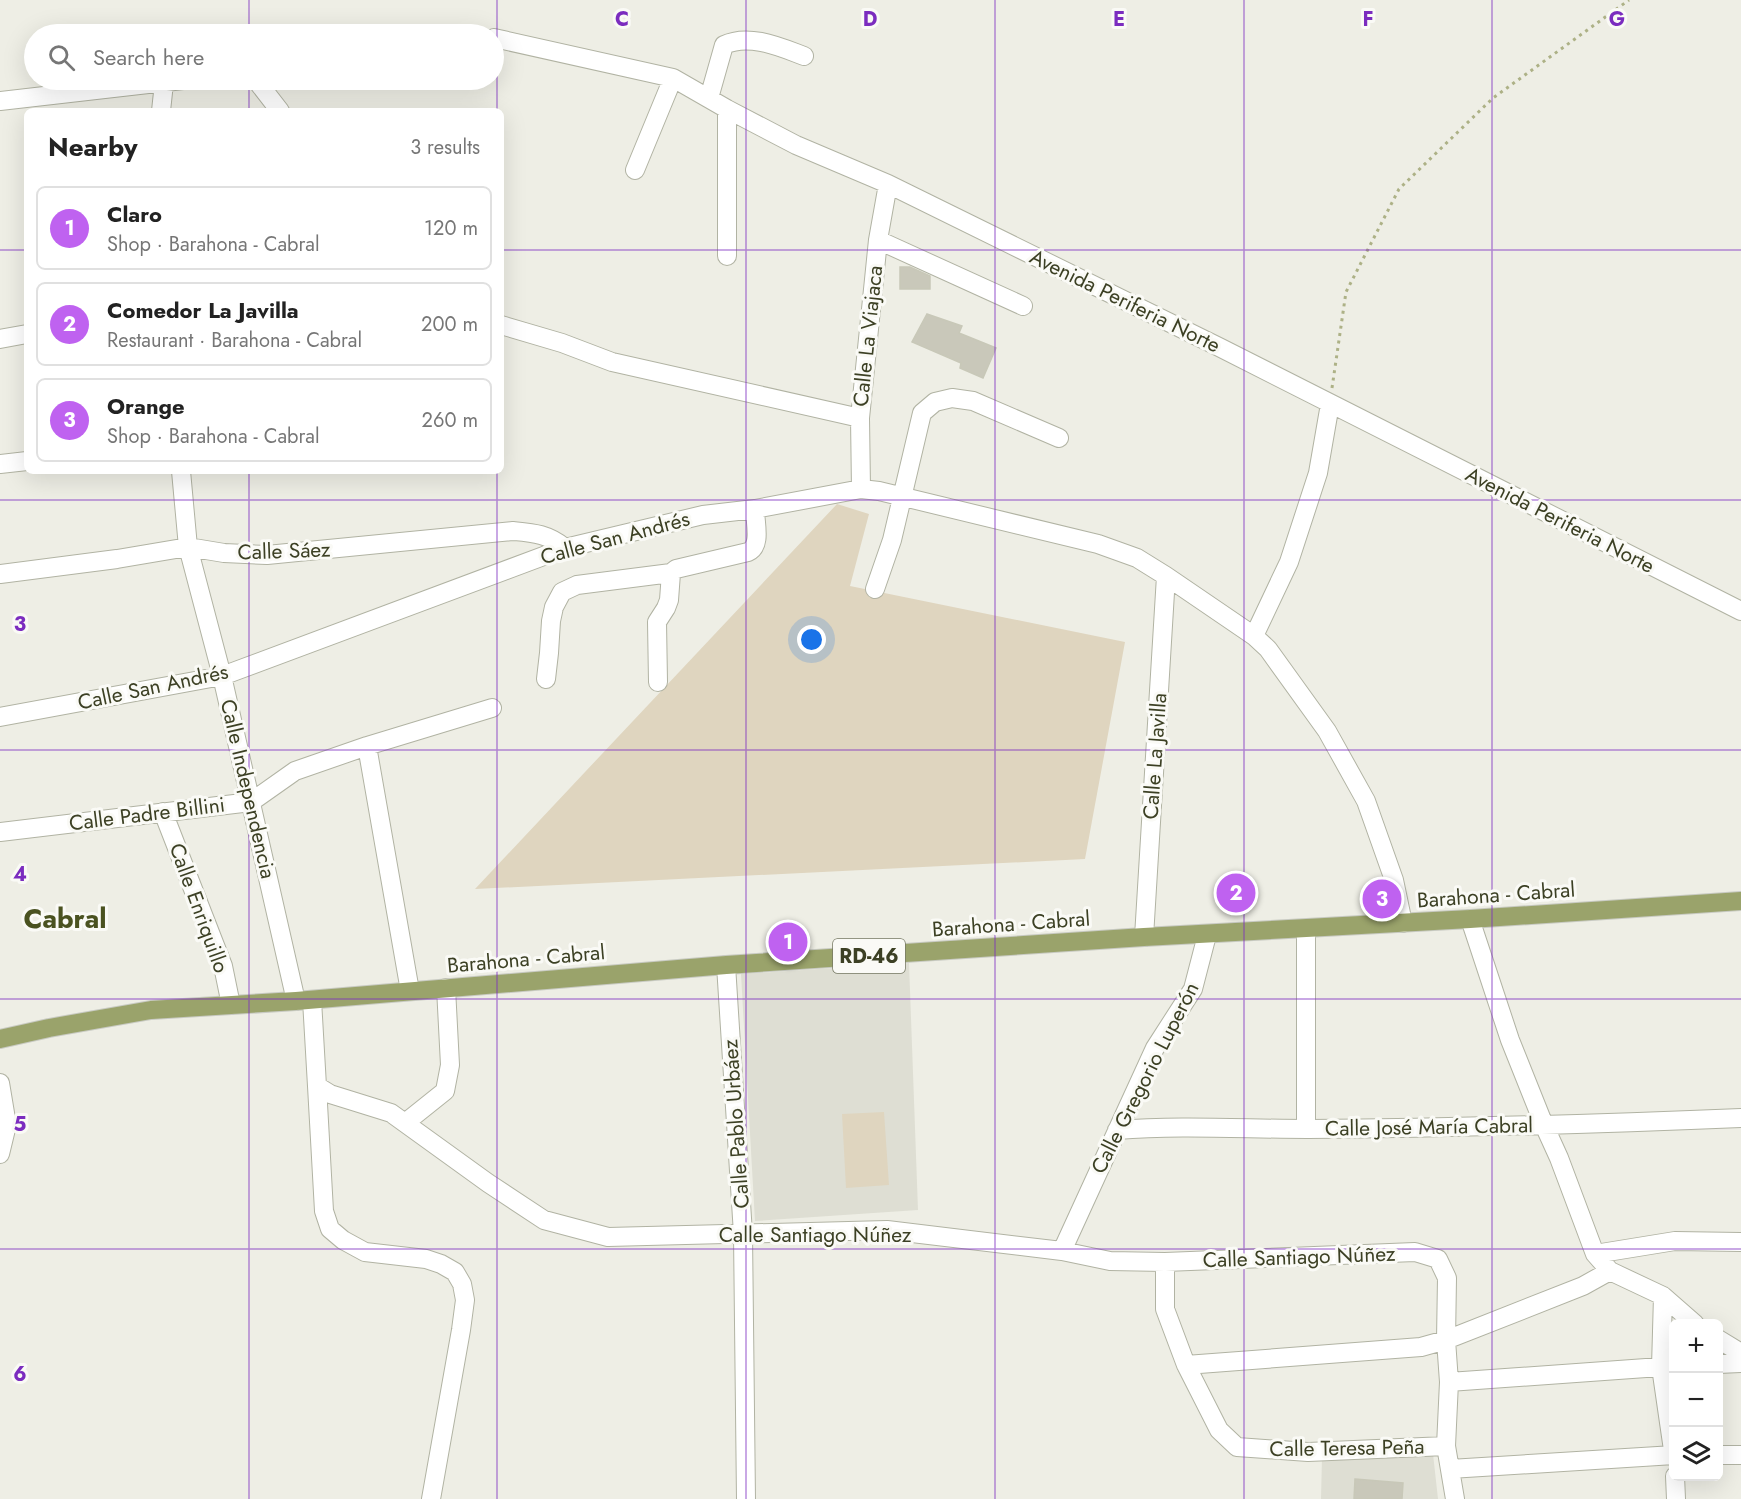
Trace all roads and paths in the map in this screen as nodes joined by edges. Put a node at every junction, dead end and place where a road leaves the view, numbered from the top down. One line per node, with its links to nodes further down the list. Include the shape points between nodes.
1 (1629, 0): 21 (path, via 1493,98 1399,189 1346,292)
2 (504, 40): 4 (street, Avenida Periferia Norte)
3 (804, 56): 8 (street, via 772,44 736,40 724,45)
4 (674, 78): 8 (street, Avenida Periferia Norte); 13 (street)
5 (100, 90): 9 (street)
6 (163, 90): 10 (street)
7 (264, 90): 11 (street)
8 (709, 98): 12 (street, Avenida Periferia Norte)
9 (0, 101)
10 (161, 108)
11 (278, 108)
12 (727, 109): 14 (street, Avenida Periferia Norte, via 796,145); 16 (street)
13 (635, 170)
14 (888, 184): 15 (street, Calle La Viajaca); 21 (street, Avenida Periferia Norte)
15 (878, 240): 17 (street); 22 (street, Calle La Viajaca)
16 (727, 256)
17 (1023, 306)
18 (504, 326): 22 (street, via 612,362)
19 (24, 335): 20 (street)
20 (0, 339)
21 (1330, 404): 36 (street, Avenida Periferia Norte); 37 (street, via 1318,473 1293,551)
22 (860, 418): 27 (street, Calle La Viajaca)
23 (1059, 438): 28 (street, via 973,401 952,398 935,402 922,413)
24 (24, 461): 25 (street)
25 (0, 464)
26 (181, 474): 30 (street, Calle Independencia)
27 (861, 489): 28 (street, Calle San Andrés); 29 (street, Calle San Andrés)
28 (903, 497): 34 (street, Calle San Andrés, via 1098,544 1137,558); 35 (street)
29 (755, 509): 31 (street, Calle San Andrés, via 703,515); 32 (street, via 754,549)
30 (188, 547): 31 (street, Calle Sáez, via 267,555 513,531 539,533); 33 (street, Calle Sáez); 38 (street, Calle Independencia)
31 (565, 548): 38 (street, Calle San Andrés)
32 (671, 573): 39 (street, via 577,585 562,592 550,621); 40 (street, via 669,600 657,622)
33 (0, 574)
34 (1166, 576): 37 (street, Calle San Andrés); 52 (street, Calle La Javilla)
35 (875, 589)
36 (1741, 611)
37 (1254, 636): 49 (street, Calle San Andrés, via 1268,649 1321,722 1366,801 1394,880)
38 (222, 676): 42 (street, Calle San Andrés); 44 (street, Calle Independencia)
39 (546, 679)
40 (658, 682)
41 (492, 708): 43 (street, Calle Padre Billini)
42 (0, 717)
43 (367, 746): 44 (street, Calle Padre Billini, via 295,771); 55 (street)
44 (251, 802): 45 (street, Calle Padre Billini); 56 (street, Calle Independencia)
45 (163, 812): 46 (street, Calle Padre Billini); 57 (street, Calle Enriquillo, via 223,966)
46 (0, 832)
47 (1741, 901): 48 (main road, Barahona - Cabral / RD-46)
48 (1470, 920): 49 (main road, Barahona - Cabral / RD-46); 63 (street, via 1510,1040)
49 (1403, 923): 50 (main road, Barahona - Cabral / RD-46)
50 (1306, 929): 51 (main road, Barahona - Cabral / RD-46); 64 (street)
51 (1207, 935): 52 (main road, Barahona - Cabral / RD-46); 65 (street, Calle Gregorio Luperón, via 1193,989 1155,1048)
52 (1144, 937): 53 (main road, Barahona - Cabral / RD-46)
53 (726, 965): 54 (main road, Barahona - Cabral / RD-46); 67 (street, Calle Pablo Urbáez)
54 (447, 988): 55 (main road, Barahona - Cabral / RD-46); 62 (street, via 450,1065 446,1092)
55 (410, 991): 56 (main road, Barahona - Cabral / RD-46)
56 (304, 1001): 57 (main road, Barahona - Cabral / RD-46); 60 (street)
57 (231, 1005): 58 (main road, Barahona - Cabral / RD-46, via 151,1011)
58 (0, 1039)
59 (0, 1083): 66 (street, via 7,1125)
60 (316, 1086): 62 (street, Calle Santiago Núñez, via 391,1113); 90 (street, via 321,1184 330,1229 365,1252 441,1264 455,1272 462,1284 462,1330)
61 (1741, 1118): 63 (street, Calle José María Cabral)
62 (405, 1124): 67 (street, Calle Santiago Núñez, via 544,1220 608,1237)
63 (1544, 1125): 64 (street, Calle José María Cabral); 70 (street)
64 (1306, 1129): 65 (street, Calle José María Cabral)
65 (1117, 1130): 69 (street, Calle Gregorio Luperón)
66 (0, 1154)
67 (743, 1234): 69 (street, Calle Santiago Núñez, via 887,1230); 91 (street, Calle Pablo Urbáez)
68 (1741, 1242): 70 (street, via 1675,1241)
69 (1062, 1251): 71 (street, Calle Santiago Núñez, via 1110,1261)
70 (1595, 1254): 72 (street)
71 (1165, 1262): 75 (street, Calle Santiago Núñez, via 1415,1252 1438,1259 1447,1278); 80 (street, Calle Teresa Peña, via 1165,1309)
72 (1610, 1271): 73 (street); 75 (street)
73 (1662, 1296): 74 (street); 81 (street)
74 (1690, 1319)
75 (1446, 1340): 80 (street, via 1421,1347); 82 (street)
76 (1723, 1342): 77 (street)
77 (1741, 1353)
78 (1741, 1363): 79 (street)
79 (1723, 1364)
80 (1186, 1365): 84 (street, Calle Teresa Peña, via 1219,1430 1237,1447 1308,1452)
81 (1667, 1367): 82 (street); 83 (street)
82 (1449, 1382): 84 (street)
83 (1672, 1427)
84 (1446, 1446): 88 (street)
85 (1669, 1455): 88 (street)
86 (1723, 1455): 87 (street)
87 (1741, 1455)
88 (1450, 1469): 92 (street)
89 (1675, 1481): 93 (street)
90 (431, 1499)
91 (747, 1499)
92 (1455, 1499)
93 (1676, 1499)

